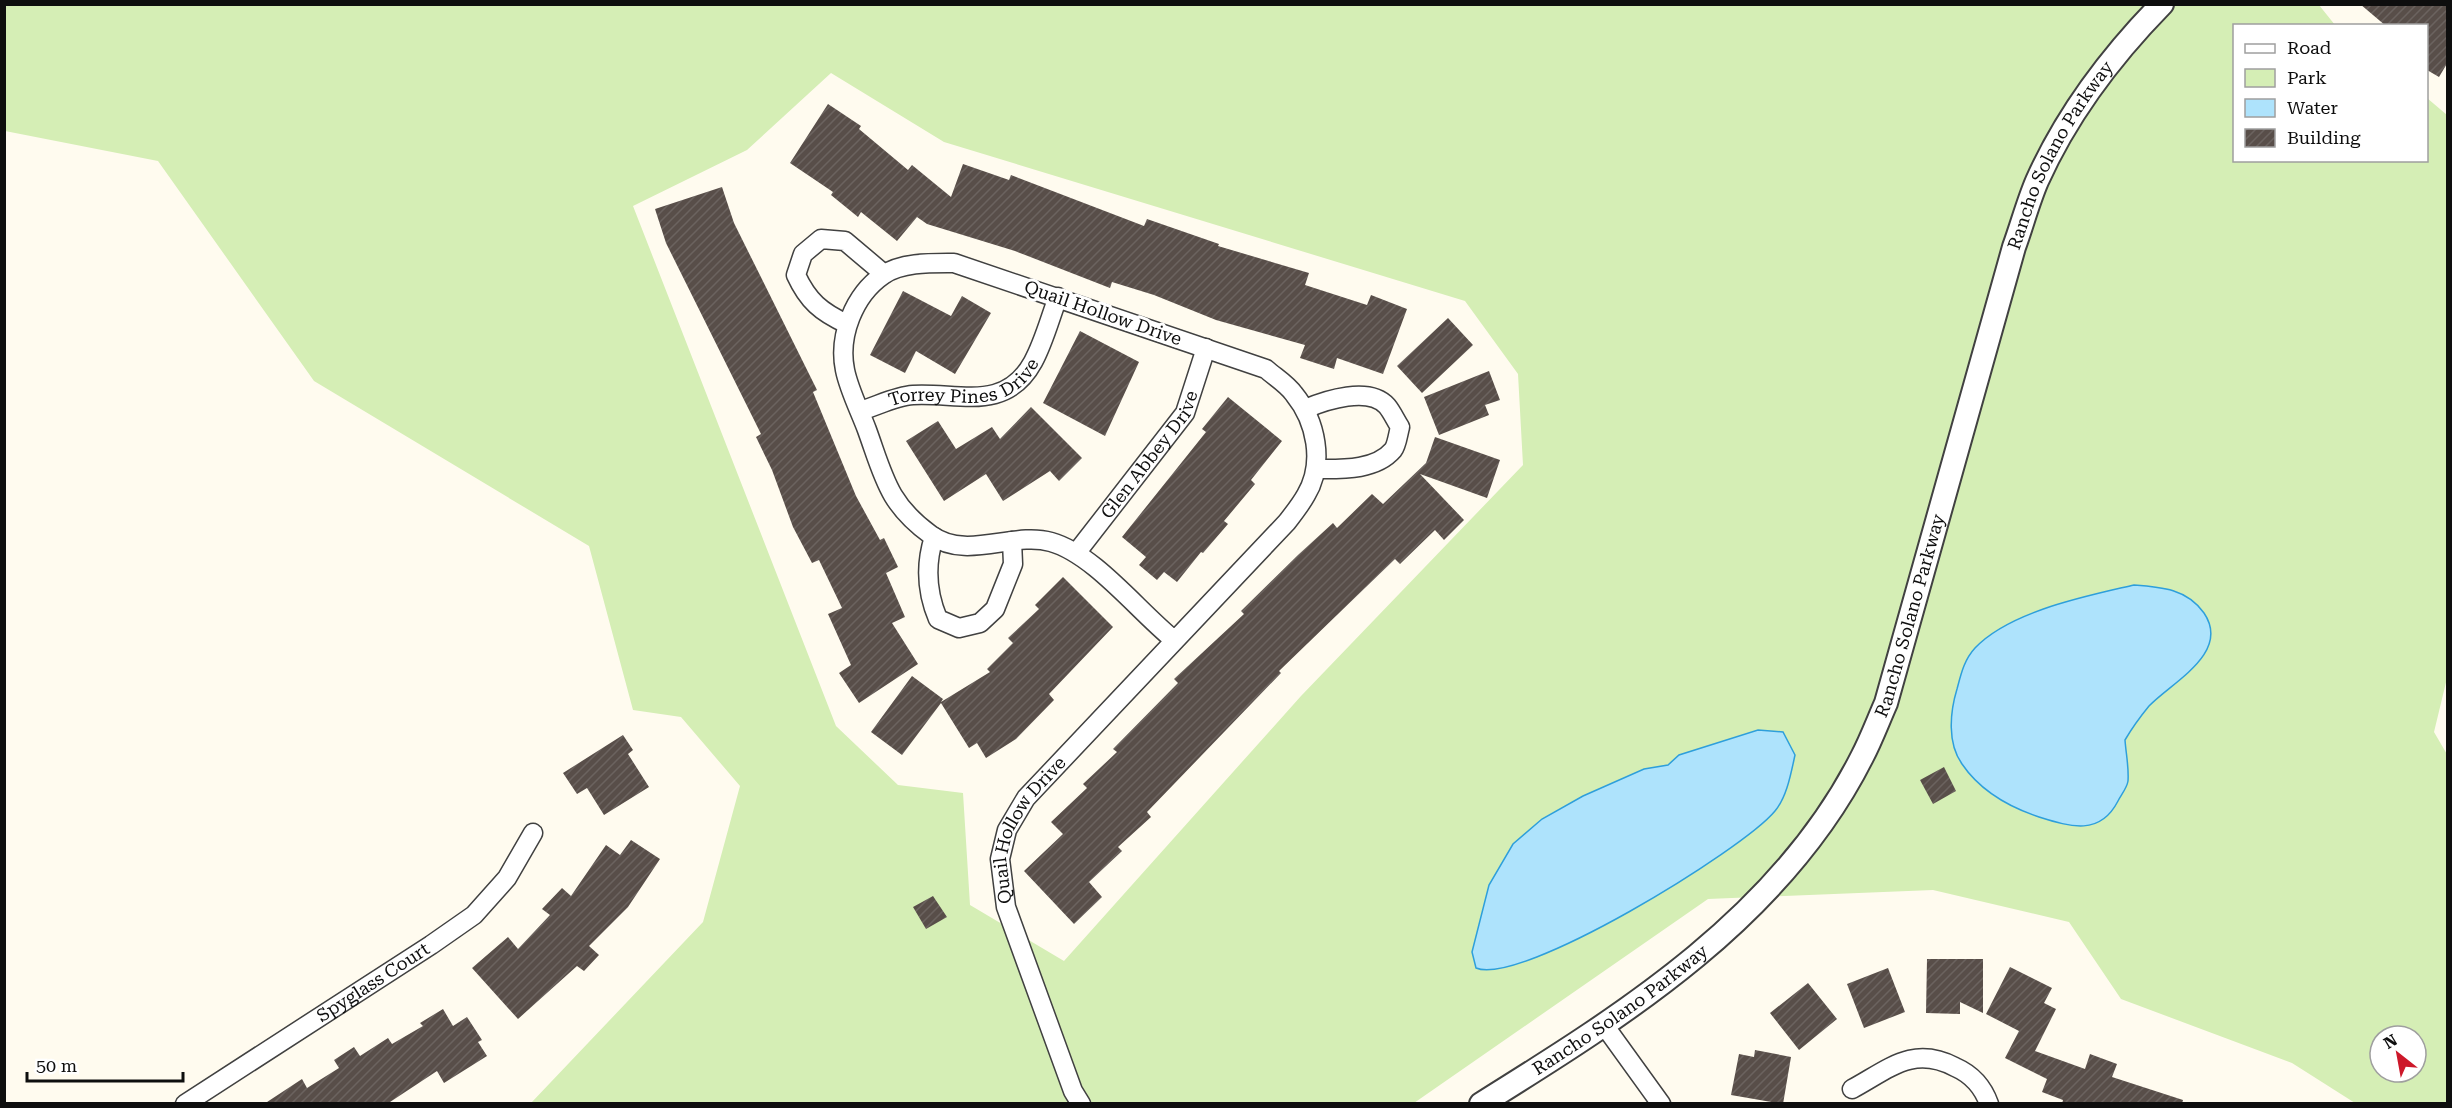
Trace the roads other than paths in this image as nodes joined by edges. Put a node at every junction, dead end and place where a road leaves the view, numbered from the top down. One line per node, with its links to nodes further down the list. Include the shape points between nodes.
1 (2162, 4): 14 (street, Rancho Solano Parkway, via 2107,65 2075,110 2037,181 2014,247 1892,683 1862,758 1828,813 1786,868 1725,932)
2 (884, 274): 3 (street, Quail Hollow Drive, via 920,264 954,263); 4 (street, Quail Hollow Drive, via 861,296); 4 (street, via 845,241 821,239 803,254 796,276 805,296 822,312)
3 (1058, 297): 5 (street, Quail Hollow Drive); 7 (street, Torrey Pines Drive, via 1034,362 1002,392 984,397 911,395)
4 (847, 324): 7 (street, Quail Hollow Drive, via 845,370)
5 (1206, 348): 6 (street, Quail Hollow Drive, via 1266,369 1293,391); 11 (street, Glen Abbey Drive, via 1185,413)
6 (1305, 409): 8 (street, Quail Hollow Drive, via 1315,437); 8 (street, via 1323,402 1365,396 1386,405 1400,427 1394,449 1377,463)
7 (860, 411): 9 (street, Quail Hollow Drive, via 901,511)
8 (1316, 469): 12 (street, Quail Hollow Drive, via 1307,493 1287,522)
9 (934, 537): 10 (street, Quail Hollow Drive, via 954,544 987,546); 10 (street, via 929,553 929,597 939,619 959,628 980,623 995,609 1013,564)
10 (1012, 541): 11 (street, Quail Hollow Drive, via 1050,542)
11 (1077, 552): 12 (street, Quail Hollow Drive)
12 (1174, 640): 16 (street, Quail Hollow Drive, via 1026,798 1007,830 1000,859 1006,907)
13 (533, 833): 17 (street, Spyglass Court, via 507,878 474,915)
14 (1604, 1025): 18 (street, Rancho Solano Parkway); 19 (street)
15 (1852, 1089): 20 (street, via 1902,1062 1925,1056 1967,1072)
16 (1076, 1099)
17 (185, 1104)
18 (1481, 1104)
19 (1661, 1104)
20 (1989, 1104)

